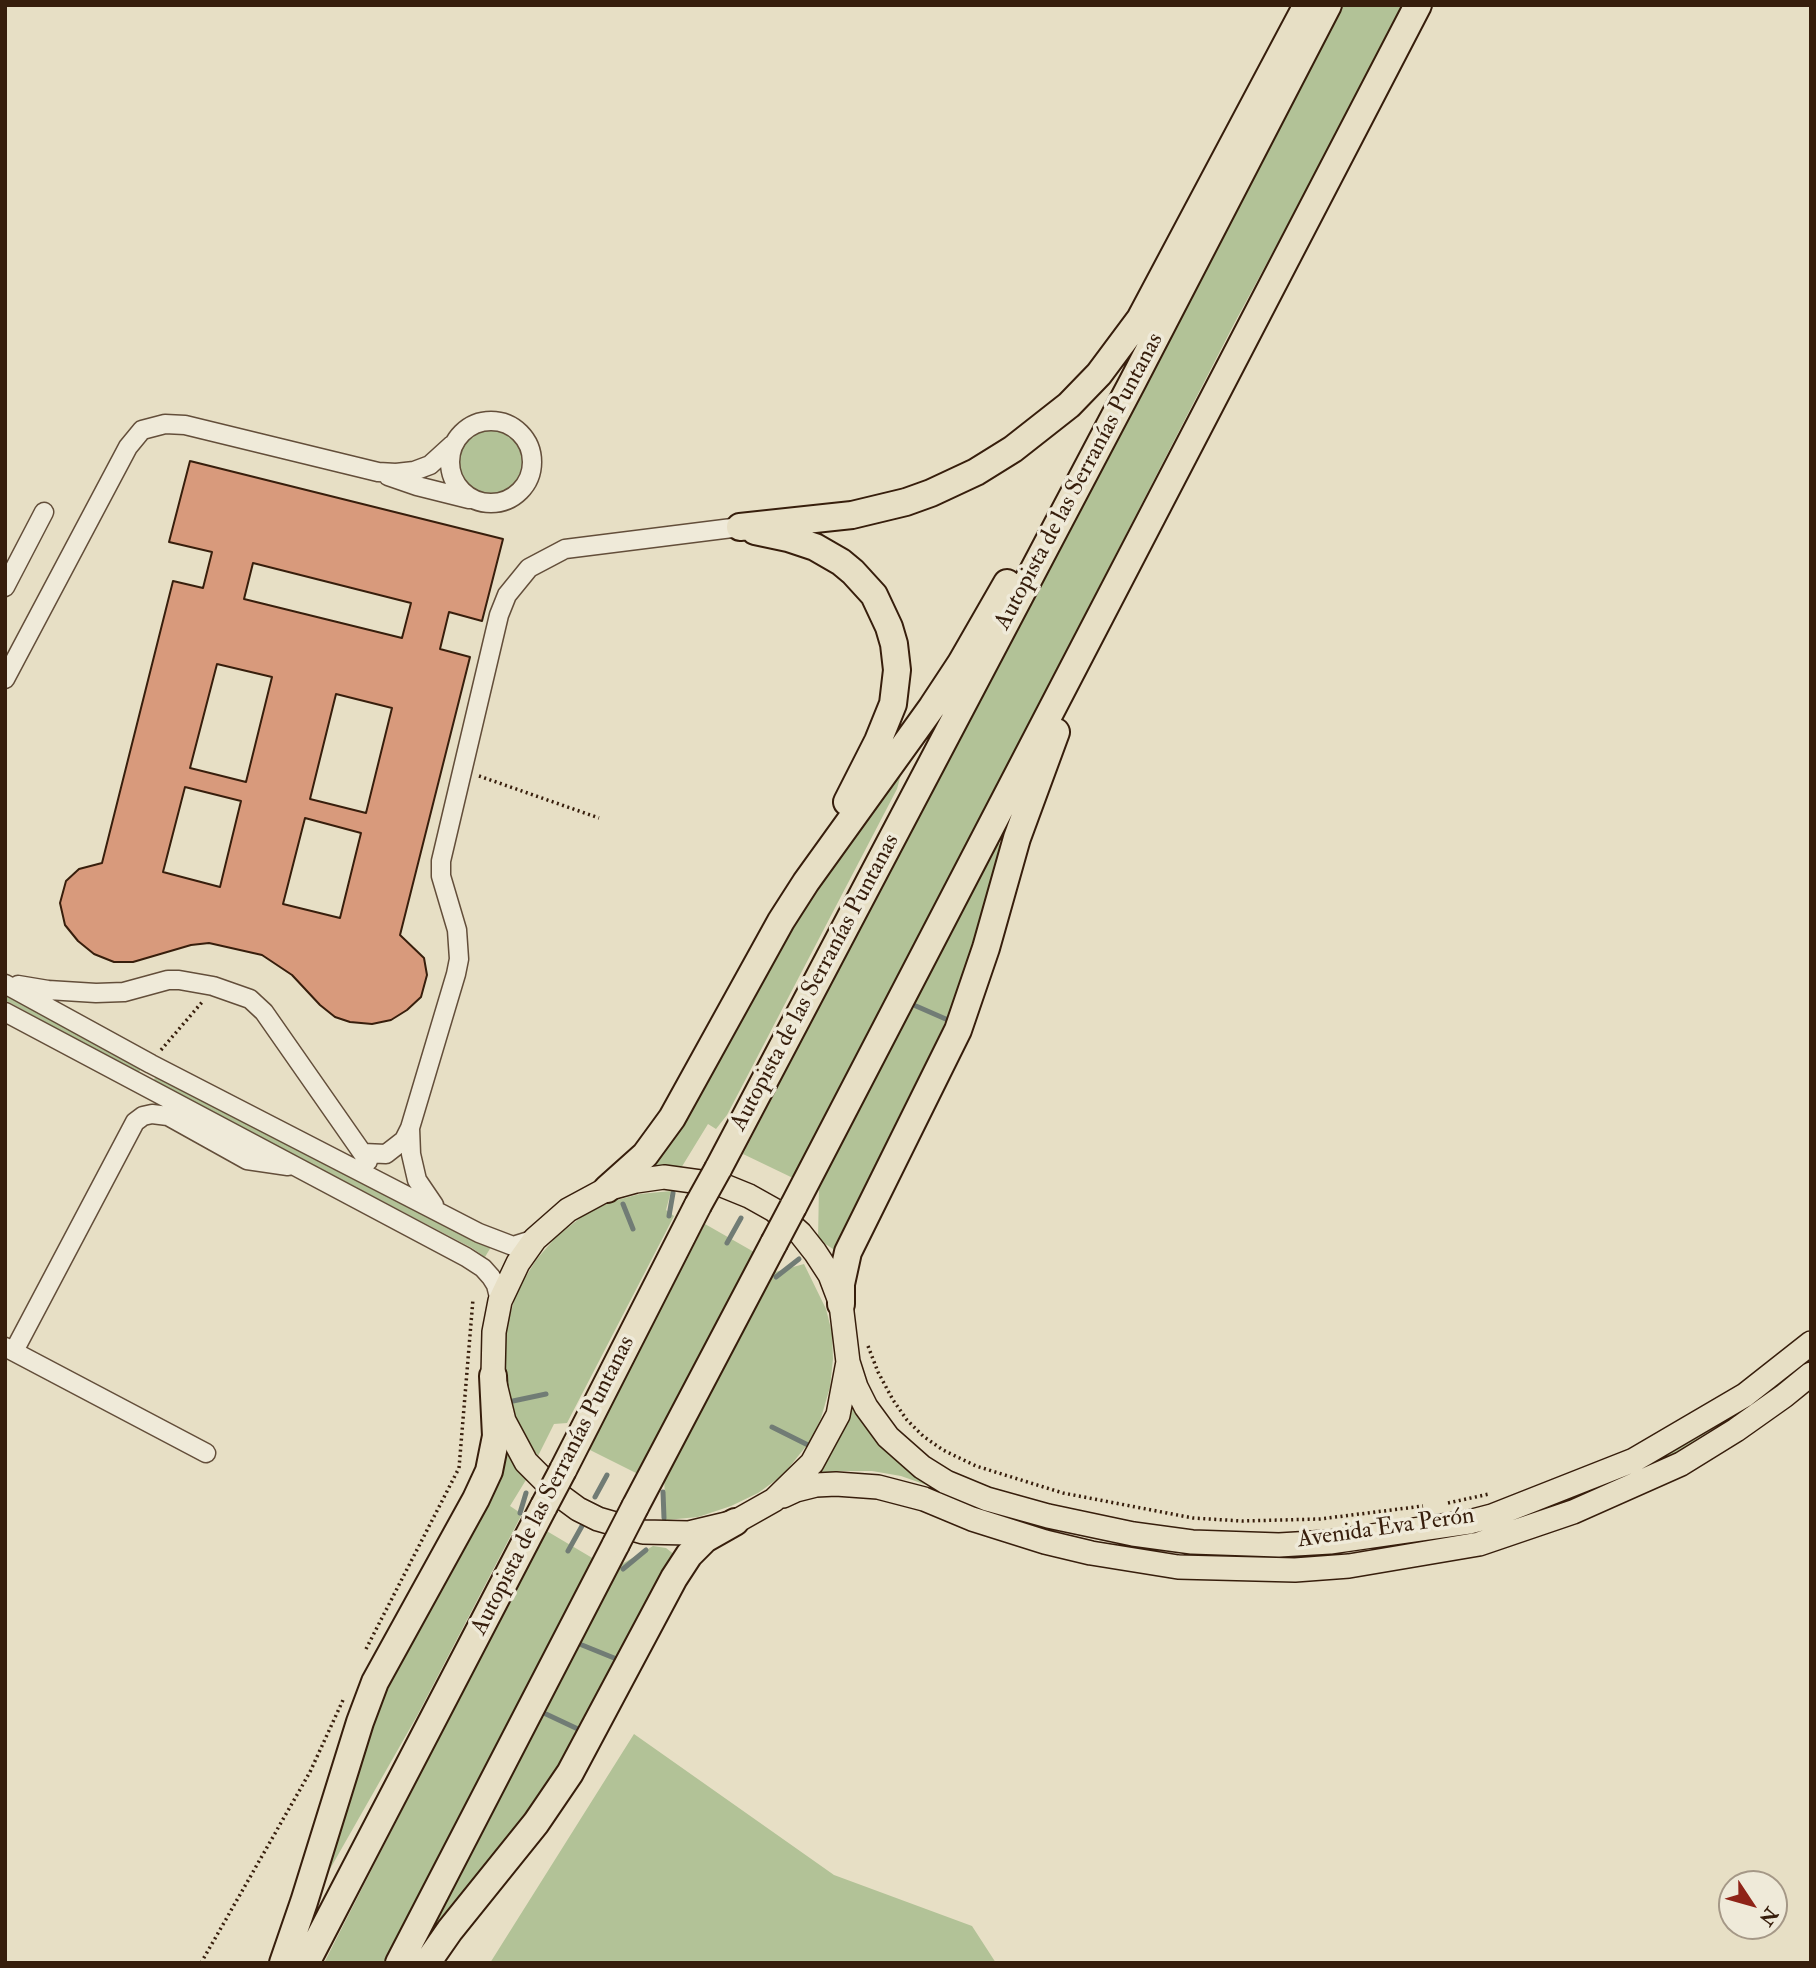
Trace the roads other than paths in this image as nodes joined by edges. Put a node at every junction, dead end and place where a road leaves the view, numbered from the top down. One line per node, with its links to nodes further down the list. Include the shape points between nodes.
1 (1307, 5): 10 (highway, via 1140,319 1069,405 995,460 918,498 852,514)
2 (1328, 5): 4 (highway, Autopista de las Serranías Puntanas)
3 (1418, 5): 5 (highway)
4 (1132, 383): 13 (highway, via 1057,497 954,674); 34 (highway, Autopista de las Serranías Puntanas, bridge, via 698,1205)
5 (1213, 396): 24 (highway, via 1164,510 1072,693 1047,753 958,1030 852,1244); 35 (highway, bridge)
6 (452, 445): 7 (street, via 422,468); 8 (street, via 449,470 461,492); 8 (street, via 469,426 493,420 516,429 531,451 529,478 512,498 499,503)
7 (379, 472): 8 (street); 12 (street, via 186,425 142,430 128,447)
8 (472, 500)
9 (44, 512): 11 (street)
10 (740, 527): 13 (highway, via 814,547 841,562 874,595 894,643 896,687 888,719); 16 (street, via 578,545 529,568 502,604 440,869 457,930 459,959)
11 (5, 587)
12 (5, 679)
13 (806, 882): 20 (highway, via 673,1118 645,1155)
14 (5, 983): 17 (street, via 96,993 179,980 250,999 264,1012); 19 (street)
15 (5, 1012): 18 (street)
16 (410, 1128): 17 (street, via 393,1151); 21 (street, via 417,1180)
17 (363, 1153): 19 (street)
18 (297, 1167): 23 (street, via 483,1268); 26 (street, via 247,1160 168,1116 144,1116 135,1122)
19 (384, 1183): 21 (street)
20 (607, 1189): 22 (main road, via 568,1210); 24 (main road, via 664,1177 722,1185 749,1196 774,1210 808,1242 830,1275)
21 (437, 1209): 22 (street, via 513,1246)
22 (536, 1239): 23 (main road, via 518,1263)
23 (500, 1301): 29 (main road)
24 (841, 1304): 27 (main road)
25 (1811, 1343): 27 (main road, Avenida Eva Perón, via 1745,1395 1634,1461 1492,1516 1343,1540 1279,1545 1192,1542 1133,1534 1048,1517 946,1482 899,1449 876,1422)
26 (10, 1349): 30 (street)
27 (848, 1362): 31 (main road, via 838,1415 819,1451)
28 (1811, 1374): 31 (main road, Avenida Eva Perón, via 1681,1464 1597,1502 1479,1544 1349,1566 1220,1570 1125,1560 998,1528 902,1492 856,1484 816,1485)
29 (493, 1376): 32 (main road, via 504,1421 526,1462 578,1509 643,1532 689,1533); 33 (highway, via 496,1436 489,1471 375,1682)
30 (205, 1453)
31 (774, 1500): 32 (main road)
32 (734, 1522): 36 (highway, via 705,1539 690,1555 570,1773)
33 (283, 1963)
34 (306, 1963)
35 (399, 1963)
36 (428, 1963)

